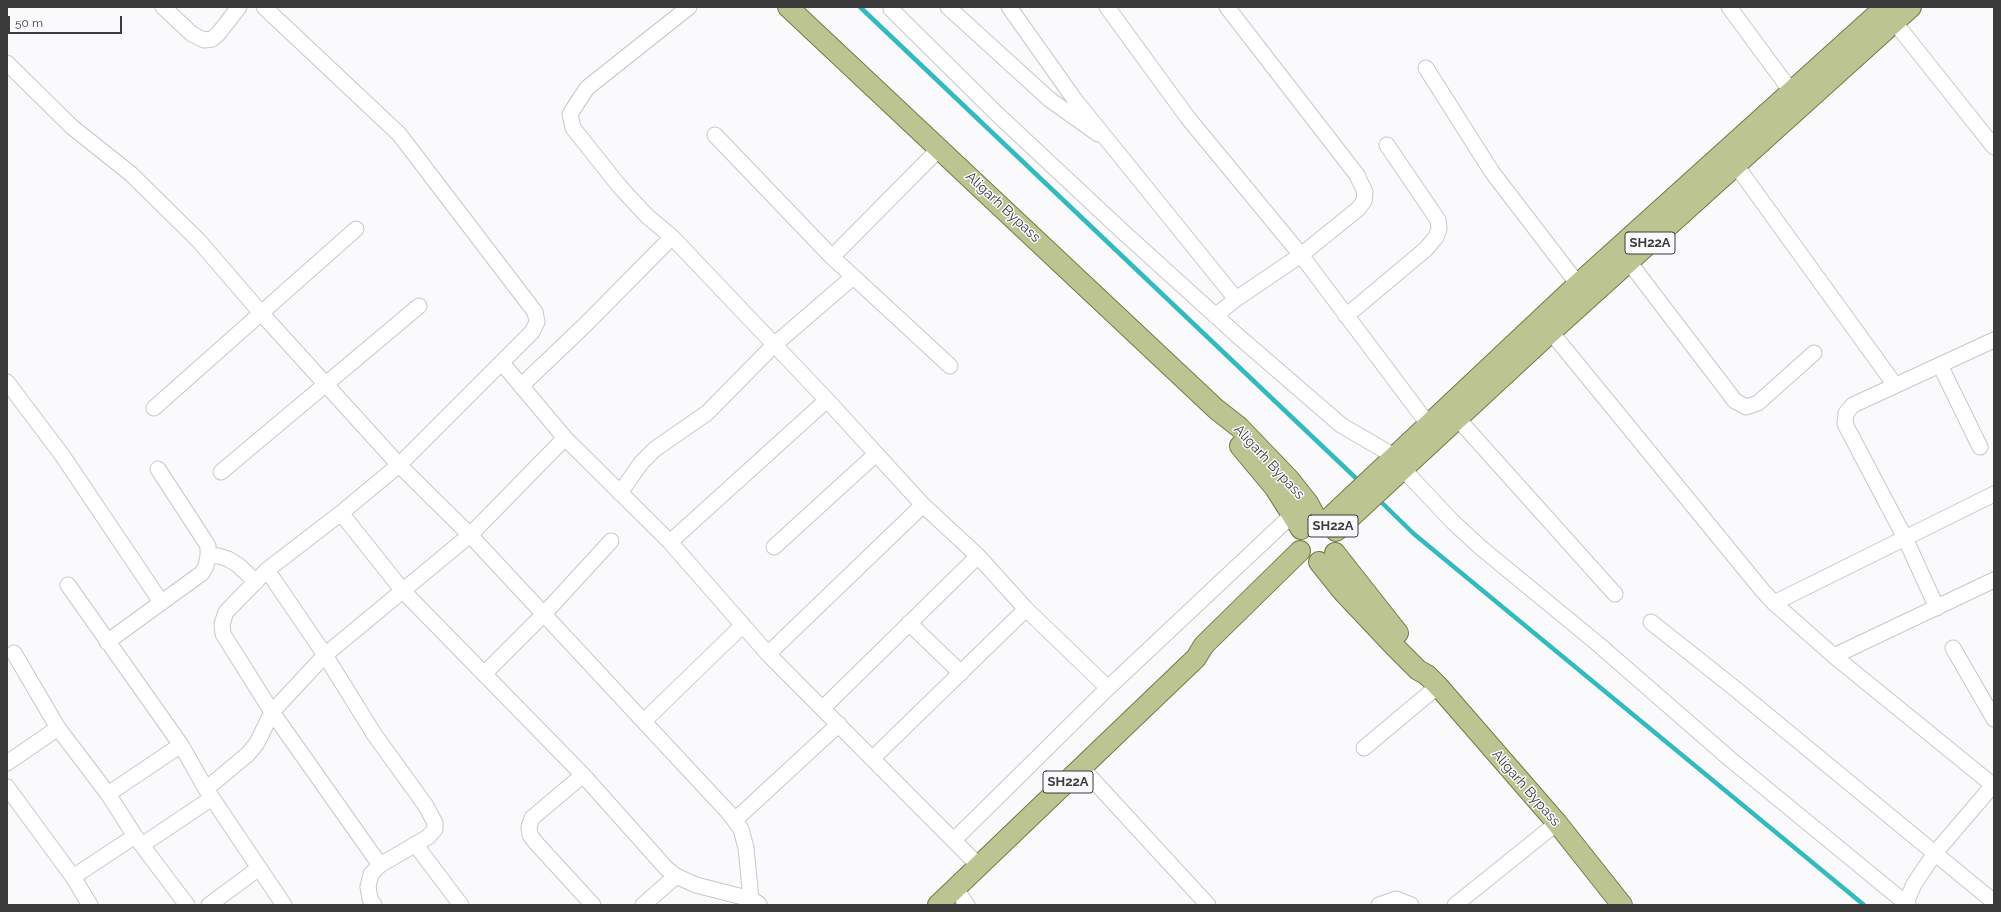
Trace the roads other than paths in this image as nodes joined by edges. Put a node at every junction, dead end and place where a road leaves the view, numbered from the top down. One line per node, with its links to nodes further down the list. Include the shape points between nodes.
1 (163, 7): 2 (street, via 192,34 204,40 212,40)
2 (238, 7)
3 (264, 7): 39 (street, via 399,134 535,312 537,322 532,332)
4 (689, 7): 24 (street, via 586,88 570,114 573,128 620,187)
5 (788, 7): 21 (main road, Aligarh Bypass)
6 (948, 7): 18 (street, via 1049,99)
7 (1010, 7): 18 (street, via 1075,100)
8 (1107, 7): 25 (street, via 1188,118)
9 (1227, 7): 25 (street, via 1363,183 1364,201 1358,208)
10 (1728, 7): 16 (street)
11 (1911, 7): 13 (main road, SH22A)
12 (891, 9): 33 (street, via 996,113)
13 (1888, 12): 16 (main road, SH22A); 20 (street); 22 (main road, SH22A)
14 (7, 63): 32 (street, via 72,127 156,197 199,241)
15 (1426, 68): 29 (street, via 1492,172)
16 (1791, 91): 22 (main road, SH22A)
17 (715, 135): 26 (street)
18 (1109, 142): 30 (street)
19 (1387, 145): 34 (street, via 1438,220 1440,228 1426,249)
20 (1994, 147)
21 (940, 148): 26 (street); 61 (main road, Aligarh Bypass, via 1216,409 1231,436 1275,488)
22 (1731, 158): 27 (main road, SH22A); 29 (main road, SH22A); 44 (street)
23 (356, 228): 32 (street)
24 (672, 238): 37 (street); 45 (street)
25 (1301, 255): 30 (street); 34 (street)
26 (832, 257): 28 (street)
27 (1629, 262): 29 (main road, SH22A); 38 (street, via 1735,401 1746,407 1758,403)
28 (853, 277): 37 (street); 41 (street)
29 (1583, 291): 35 (main road, SH22A); 49 (main road, SH22A)
30 (1236, 299): 33 (street)
31 (419, 306): 43 (street)
32 (261, 313): 43 (street); 47 (street)
33 (1215, 316): 54 (street)
34 (1346, 316): 49 (street)
35 (1551, 332): 48 (main road, SH22A); 77 (street)
36 (1994, 340): 40 (street)
37 (774, 345): 46 (street); 57 (street, via 708,413 655,449)
38 (1814, 353)
39 (502, 363): 45 (street); 53 (street)
40 (1940, 364): 44 (street); 51 (street)
41 (950, 366)
42 (7, 382): 76 (street, via 62,455)
43 (325, 383): 53 (street); 56 (street)
44 (1895, 385): 63 (street, via 1853,405 1846,413 1845,424)
45 (521, 386): 50 (street)
46 (828, 400): 52 (street); 65 (street)
47 (154, 408)
48 (1458, 420): 54 (main road, SH22A); 75 (street)
49 (1428, 424): 54 (main road, SH22A)
50 (564, 438): 57 (street); 62 (street)
51 (1980, 447)
52 (876, 454): 59 (street); 66 (street)
53 (399, 465): 60 (street); 62 (street)
54 (1392, 468): 61 (main road, SH22A); 124 (street, via 1480,547 1598,644 1736,764)
55 (158, 469): 67 (street, via 208,546)
56 (221, 472)
57 (620, 493): 65 (street)
58 (1994, 494): 63 (street)
59 (923, 505): 68 (street); 87 (street)
60 (341, 513): 70 (street); 74 (street)
61 (1322, 521): 69 (main road, SH22A, via 1338,544); 69 (main road, SH22A, via 1297,537); 93 (street)
62 (470, 535): 74 (street); 80 (street)
63 (1905, 538): 77 (street); 78 (street)
64 (611, 541): 80 (street)
65 (670, 542): 83 (street)
66 (774, 546)
67 (208, 556): 72 (street, via 228,559); 76 (street, via 202,573)
68 (978, 556): 79 (street); 82 (street)
69 (1316, 556): 92 (main road, Aligarh Bypass, via 1344,593 1418,670); 104 (main road, SH22A, via 1204,645 1196,658)
70 (267, 570): 72 (street); 88 (street)
71 (1994, 580): 78 (street)
72 (256, 582): 95 (street, via 226,612 222,634)
73 (68, 585): 84 (street)
74 (403, 591): 88 (street); 91 (street)
75 (1615, 594)
76 (162, 602): 84 (street)
77 (1774, 603): 89 (street)
78 (1937, 608): 89 (street)
79 (1026, 609): 90 (street); 93 (street)
80 (544, 614): 91 (street); 97 (street)
81 (1651, 622): 115 (street)
82 (909, 623): 90 (street); 94 (street)
83 (743, 625): 87 (street); 97 (street)
84 (107, 642): 100 (street)
85 (1953, 648): 96 (street)
86 (14, 653): 99 (street)
87 (768, 654): 94 (street)
88 (325, 656): 95 (street); 114 (street, via 374,734 434,818 435,829)
89 (1834, 656): 106 (street)
90 (961, 673): 102 (street)
91 (484, 674): 105 (street)
92 (1433, 681): 101 (street); 111 (main road, Aligarh Bypass)
93 (1108, 688): 112 (street)
94 (823, 708): 98 (street)
95 (272, 712): 108 (street, via 257,743); 116 (street)
96 (1994, 719)
97 (644, 721): 110 (street)
98 (839, 724): 102 (street); 110 (street)
99 (58, 728): 103 (street); 109 (street)
100 (181, 746): 108 (street); 109 (street)
101 (1364, 748)
102 (873, 758): 112 (street)
103 (7, 763)
104 (1082, 768): 117 (main road, SH22A); 134 (street)
105 (583, 775): 119 (street); 131 (street, via 532,818 529,827 530,835 537,844)
106 (1994, 785): 115 (street)
107 (7, 787): 120 (street)
108 (209, 793): 113 (street); 118 (street)
109 (108, 794): 113 (street)
110 (735, 820): 122 (street, via 741,829 746,848)
111 (1557, 823): 137 (street); 138 (main road, Aligarh Bypass)
112 (954, 840): 117 (street)
113 (139, 841): 120 (street); 126 (street)
114 (415, 844): 116 (street); 130 (street)
115 (1935, 852): 123 (street); 124 (street, via 1914,884)
116 (380, 865): 129 (street, via 368,881 370,899)
117 (980, 867): 121 (main road, SH22A)
118 (259, 868): 127 (street); 128 (street)
119 (676, 876): 122 (street, via 696,885); 132 (street)
120 (73, 877): 125 (street)
121 (961, 897): 133 (main road, SH22A)
122 (755, 902)
123 (1994, 902)
124 (1907, 904)
125 (90, 905)
126 (187, 905)
127 (209, 905)
128 (284, 905)
129 (374, 905)
130 (461, 905)
131 (592, 905)
132 (643, 905)
133 (938, 905)
134 (1208, 905)
135 (1379, 905): 136 (street, via 1396,899)
136 (1411, 905)
137 (1455, 905)
138 (1622, 905)

